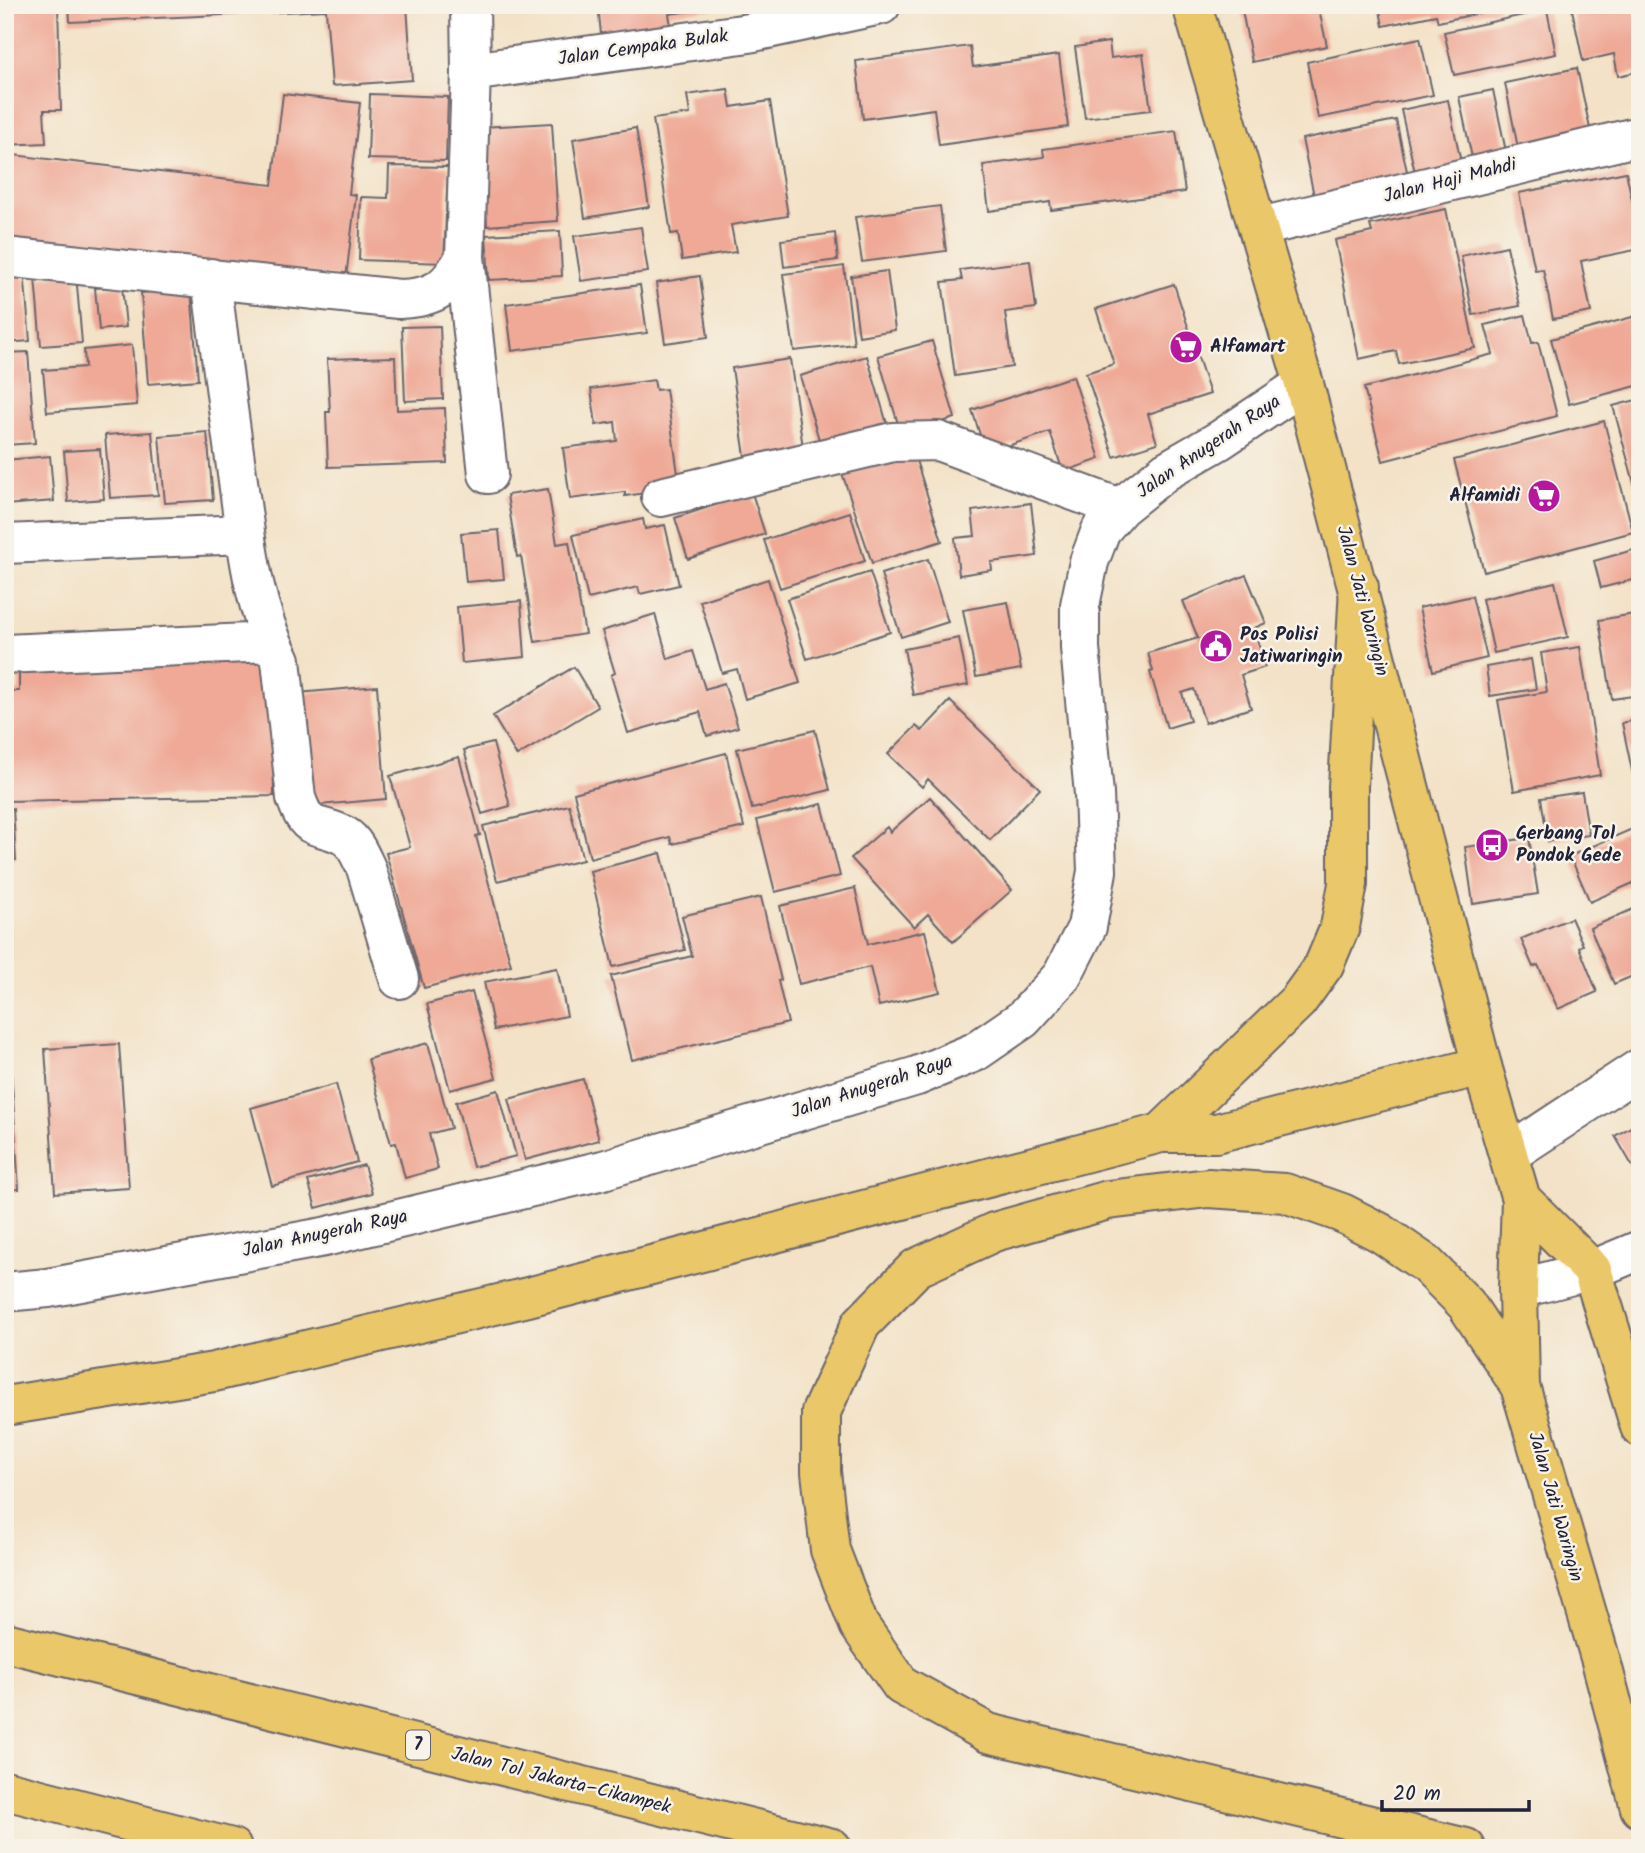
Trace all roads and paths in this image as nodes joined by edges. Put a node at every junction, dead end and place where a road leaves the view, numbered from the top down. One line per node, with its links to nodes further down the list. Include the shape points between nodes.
1 (470, 5): 5 (street)
2 (881, 5): 4 (street, Jalan Cempaka Bulak)
3 (1192, 5): 7 (main road, Jalan Jati Waringin)
4 (747, 19): 5 (street, Jalan Cempaka Bulak)
5 (471, 72): 9 (street)
6 (1640, 136): 7 (street, Jalan Haji Mahdi)
7 (1260, 228): 11 (main road, Jalan Jati Waringin)
8 (5, 257): 10 (street)
9 (465, 257): 10 (street, via 453,279 419,299); 12 (street)
10 (211, 278): 15 (street)
11 (1304, 384): 14 (street, Jalan Anugerah Raya, via 1166,471); 17 (main road, Jalan Jati Waringin)
12 (488, 474)
13 (661, 497): 14 (street, via 893,442 939,441)
14 (1120, 508): 29 (street, Jalan Anugerah Raya, via 1101,530 1080,605 1097,871 1087,927 1062,976 1023,1019 975,1052 917,1076 603,1170 324,1237)
15 (246, 534): 16 (street); 18 (street, via 257,598)
16 (5, 544)
17 (1359, 587): 21 (main road, Jalan Jati Waringin); 23 (main road, via 1348,787 1348,884 1340,927 1324,965 1298,1001)
18 (271, 642): 19 (street); 20 (street, via 281,660 302,817 314,827 347,837 358,851)
19 (5, 653)
20 (399, 979)
21 (1482, 1066): 23 (main road, via 1216,1133); 24 (main road, Jalan Jati Waringin)
22 (1640, 1068): 24 (street)
23 (1161, 1133): 32 (main road, via 522,1299 214,1372)
24 (1509, 1154): 25 (main road, Jalan Jati Waringin)
25 (1521, 1199): 27 (main road); 28 (main road, Jalan Jati Waringin)
26 (1640, 1250): 27 (street)
27 (1592, 1270): 28 (street); 31 (main road)
28 (1518, 1289): 30 (main road, Jalan Jati Waringin)
29 (5, 1292)
30 (1520, 1386): 36 (main road, Jalan Jati Waringin); 39 (main road, via 1466,1304 1426,1264 1381,1233 1285,1192 1208,1188 1095,1204 994,1232 916,1268 861,1324 821,1412 821,1472 830,1550 859,1625 901,1685 988,1733)
31 (1634, 1397): 33 (main road)
32 (5, 1406)
33 (1640, 1427)
34 (5, 1642): 38 (main road, Jalan Tol Jakarta–Cikampek / 7)
35 (5, 1790): 37 (main road)
36 (1640, 1808)
37 (232, 1848)
38 (832, 1848)
39 (1466, 1848)

